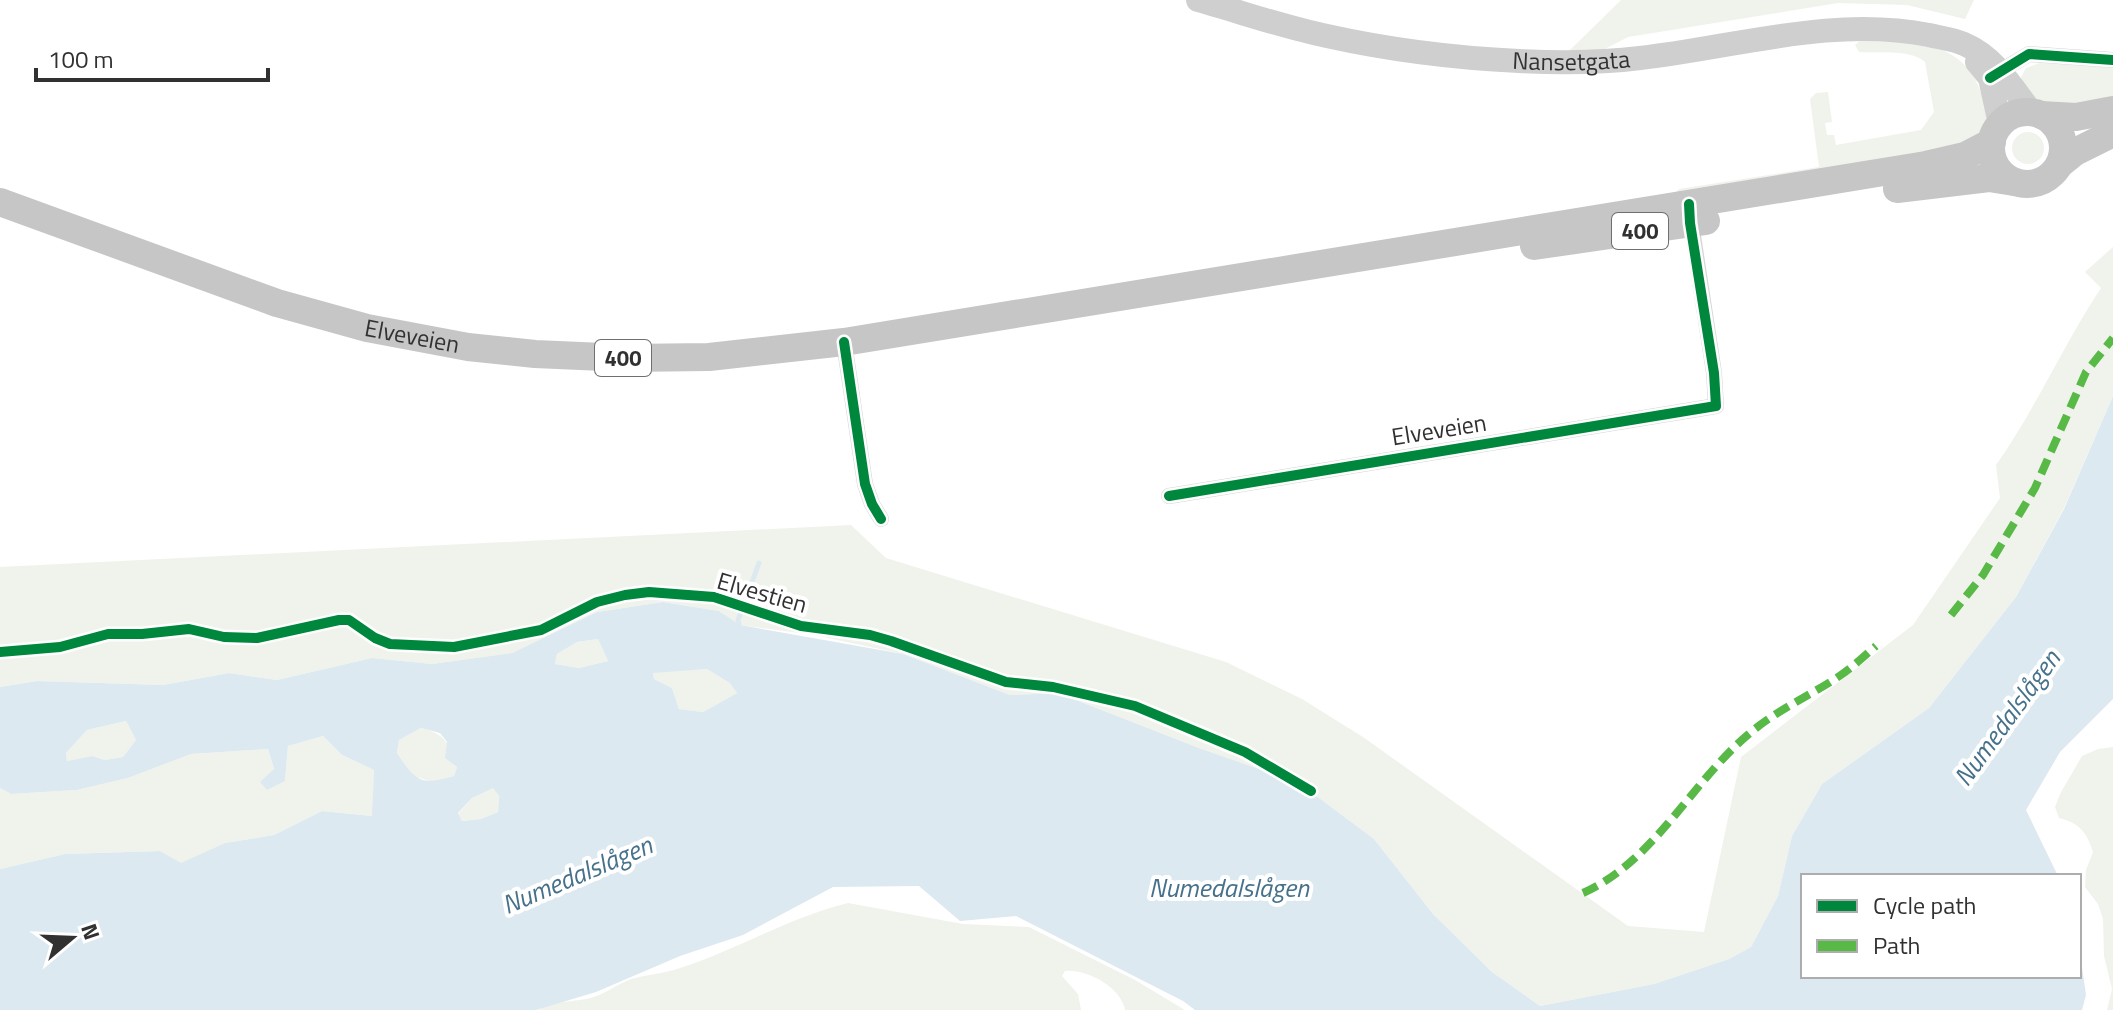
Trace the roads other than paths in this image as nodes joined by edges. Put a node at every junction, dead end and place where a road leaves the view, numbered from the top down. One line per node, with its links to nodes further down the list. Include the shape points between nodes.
1 (1198, 0): 3 (main road, Nansetgata, via 1350,41 1521,61 1640,58 1830,30 1885,29 1946,39)
2 (2113, 60): 3 (street, via 2029,54)
3 (1995, 74): 5 (main road, Nansetgata); 6 (main road)
4 (2113, 110): 5 (highway, 400, via 2076,117)
5 (2036, 114): 6 (highway, 400, via 2010,117); 8 (highway, via 2058,129 2063,141)
6 (1996, 133): 9 (highway, via 1991,154 1995,166); 11 (highway, Elveveien / 400, via 1965,156)
7 (2113, 133): 8 (highway, 400)
8 (2059, 165): 9 (highway, 400, via 2034,184)
9 (2014, 182): 11 (highway, Elveveien / 400, via 1951,181)
10 (0, 202): 12 (highway, Elveveien / 400, via 277,303 367,328 468,347 626,358 709,357)
11 (1690, 213): 12 (highway, Elveveien / 400, via 1361,256); 13 (street, Elveveien, via 1716,406)
12 (844, 342): 14 (street, via 865,484)
13 (1169, 496)
14 (881, 519)

